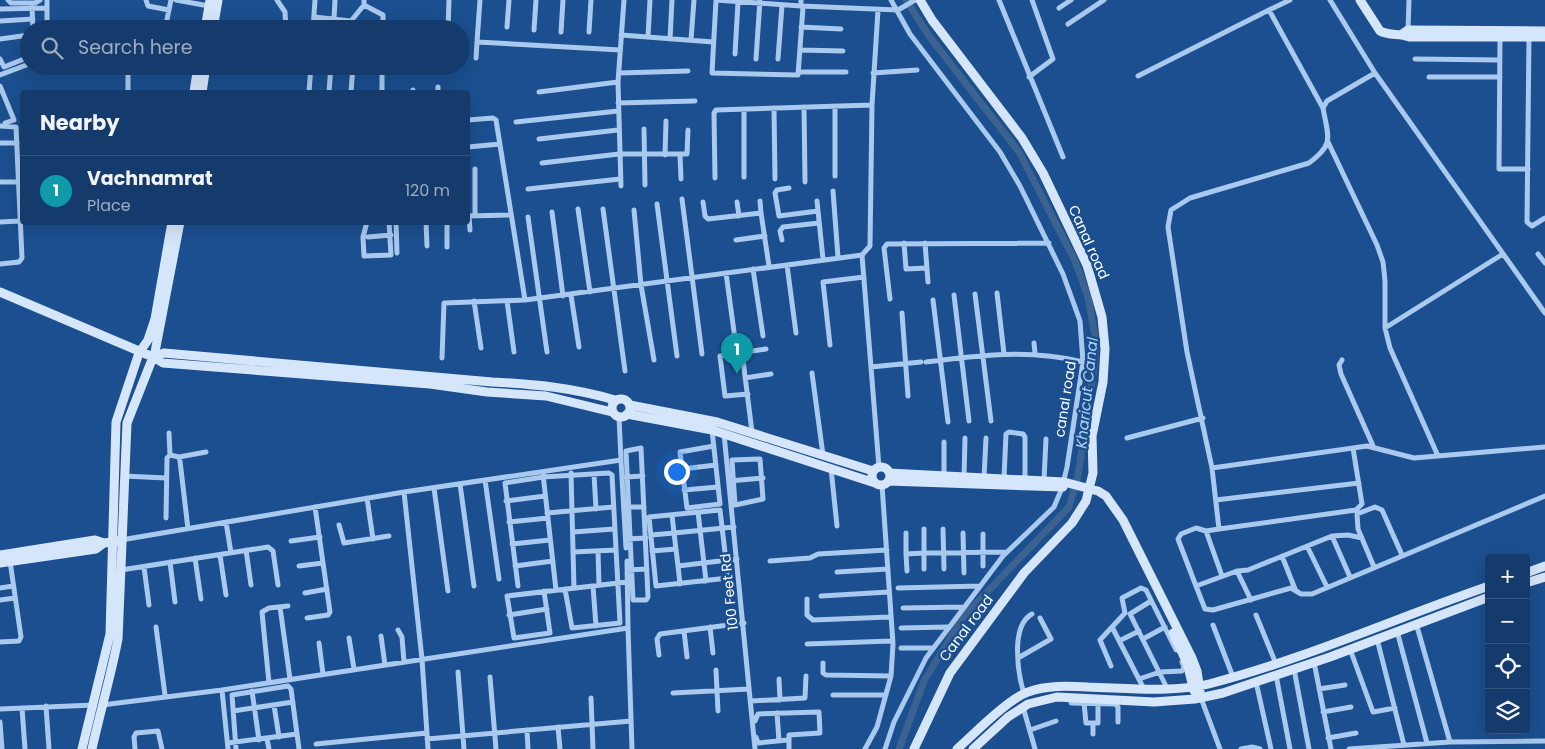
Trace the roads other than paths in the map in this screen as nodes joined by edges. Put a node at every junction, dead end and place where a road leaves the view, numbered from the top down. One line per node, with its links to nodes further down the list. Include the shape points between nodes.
1 (8, 0): 2 (street, via 11,3 35,3)
2 (40, 0)
3 (47, 0): 40 (street)
4 (146, 0): 43 (street, via 148,6)
5 (171, 0): 43 (street)
6 (176, 0): 36 (street)
7 (218, 0): 54 (street)
8 (277, 0): 55 (street, via 286,12)
9 (315, 0): 47 (street)
10 (335, 0): 49 (street)
11 (449, 0): 57 (street)
12 (480, 0): 76 (street)
13 (509, 0): 59 (street)
14 (536, 0): 62 (street)
15 (563, 0): 64 (street)
16 (592, 0): 65 (street)
17 (624, 0): 68 (street)
18 (650, 0): 70 (street)
19 (672, 0): 74 (street)
20 (694, 0): 75 (street)
21 (716, 0): 33 (street); 77 (street)
22 (801, 0): 38 (street)
23 (891, 0): 46 (street, canal road)
24 (916, 0): 46 (street); 326 (street, Canal road, via 1022,138 1043,173 1087,265 1102,317 1105,349 1103,382 1092,436 1093,473)
25 (999, 0): 106 (street)
26 (1032, 0): 106 (street, via 1053,60)
27 (1071, 0): 41 (street)
28 (1104, 0): 58 (street)
29 (1290, 0): 45 (street)
30 (1330, 0): 96 (street)
31 (1409, 0): 66 (street)
32 (364, 2): 49 (street, via 351,20); 56 (street, via 383,15)
33 (738, 2): 34 (street); 81 (street)
34 (759, 2): 37 (street); 84 (street)
35 (1363, 2): 66 (street, via 1380,31)
36 (209, 3): 53 (street)
37 (782, 5): 38 (street); 85 (street)
38 (802, 6): 44 (street); 60 (street)
39 (32, 8): 40 (street); 42 (street); 48 (street)
40 (47, 8): 51 (street)
41 (1059, 8)
42 (0, 10)
43 (169, 10): 52 (street)
44 (878, 10): 46 (street); 95 (street)
45 (1269, 10): 105 (street); 125 (street)
46 (899, 13): 201 (street, canal road, via 910,34 1000,152)
47 (314, 17): 49 (street)
48 (33, 19): 50 (street)
49 (334, 19)
50 (0, 20)
51 (47, 20)
52 (167, 20)
53 (206, 20)
54 (215, 20)
55 (286, 20)
56 (383, 20)
57 (448, 20)
58 (1068, 24)
59 (507, 27)
60 (802, 27): 61 (street); 79 (street)
61 (841, 29)
62 (534, 30)
63 (1545, 31): 67 (street)
64 (561, 32)
65 (589, 32)
66 (1405, 32): 67 (street); 71 (street, via 1409,37)
67 (1529, 34): 71 (street); 72 (street); 148 (street)
68 (621, 35): 70 (street); 78 (street)
69 (20, 36): 73 (street)
70 (648, 37): 74 (street)
71 (1500, 37): 87 (street)
72 (1545, 37)
73 (0, 39)
74 (670, 39): 75 (street)
75 (691, 40): 77 (street)
76 (477, 42): 78 (street); 82 (street)
77 (713, 42): 92 (street, via 712,72 794,76)
78 (620, 50): 94 (street)
79 (800, 50): 80 (street); 92 (street)
80 (843, 51)
81 (735, 54)
82 (476, 58)
83 (0, 59): 88 (street, via 4,67)
84 (756, 59)
85 (778, 59)
86 (1415, 59): 87 (street)
87 (1500, 60): 108 (street)
88 (20, 61)
89 (20, 67): 97 (street)
90 (917, 70): 95 (street)
91 (688, 71): 94 (street)
92 (799, 72): 93 (street)
93 (846, 72)
94 (619, 73): 109 (street)
95 (873, 73): 121 (street)
96 (1375, 73): 125 (street, via 1327,101); 205 (street)
97 (0, 75)
98 (128, 75): 111 (street)
99 (197, 75): 112 (street)
100 (205, 75): 113 (street)
101 (310, 75): 114 (street)
102 (330, 75): 115 (street)
103 (352, 75): 116 (street)
104 (382, 75): 117 (street)
105 (1138, 76)
106 (1029, 77): 145 (street)
107 (1429, 77): 108 (street)
108 (1500, 77): 148 (street, via 1499,169)
109 (618, 82): 118 (street); 120 (street)
110 (0, 86): 131 (street, via 14,120)
111 (128, 90)
112 (194, 90)
113 (202, 90)
114 (309, 90)
115 (329, 90)
116 (351, 90)
117 (382, 90)
118 (539, 92)
119 (695, 101): 120 (street)
120 (618, 102): 127 (street)
121 (872, 105): 122 (street); 207 (street, via 870,246)
122 (835, 106): 123 (street); 149 (street)
123 (804, 107): 124 (street); 157 (street)
124 (774, 108): 126 (street); 154 (street)
125 (1323, 108): 136 (street)
126 (744, 109): 150 (street); 151 (street, via 715,111)
127 (618, 111): 130 (street); 133 (street)
128 (470, 120): 139 (street, via 494,118)
129 (666, 121): 143 (street)
130 (516, 122)
131 (0, 125): 138 (street, via 16,126)
132 (644, 129): 142 (street)
133 (618, 130): 135 (street); 141 (street)
134 (688, 130): 144 (street, via 687,154)
135 (539, 139)
136 (1328, 142): 238 (street, via 1383,262); 274 (street, via 1324,152 1309,163 1190,198 1171,210 1168,227 1172,256 1187,352)
137 (0, 143): 138 (street)
138 (17, 143): 156 (street)
139 (500, 144): 140 (street); 176 (street)
140 (470, 147)
141 (619, 154): 142 (street); 146 (street); 152 (street)
142 (644, 155): 143 (street); 158 (street)
143 (666, 155): 144 (street)
144 (680, 155): 153 (street)
145 (1064, 157)
146 (542, 163)
147 (475, 169): 177 (street)
148 (1528, 169): 180 (street, via 1527,222 1532,226)
149 (835, 176)
150 (744, 177)
151 (715, 178)
152 (620, 179): 159 (street); 161 (street)
153 (681, 179)
154 (775, 179)
155 (0, 182): 156 (street)
156 (19, 182): 166 (street)
157 (805, 182)
158 (645, 185)
159 (621, 186)
160 (789, 188): 173 (street, via 775,193 779,216)
161 (528, 189)
162 (833, 191): 208 (street)
163 (682, 199): 218 (street)
164 (760, 201): 175 (street)
165 (817, 201): 173 (street)
166 (20, 202)
167 (703, 202): 178 (street, via 708,219)
168 (737, 202): 178 (street)
169 (657, 204): 219 (street)
170 (578, 209): 224 (street)
171 (603, 209): 222 (street)
172 (634, 210): 221 (street)
173 (818, 211): 183 (street)
174 (552, 212): 229 (street)
175 (761, 213): 178 (street); 195 (street)
176 (510, 215): 177 (street); 233 (street)
177 (471, 216): 192 (street)
178 (739, 216)
179 (528, 217): 230 (street)
180 (1545, 218)
181 (20, 221): 182 (street)
182 (0, 222)
183 (819, 223): 198 (street, via 783,227 780,231); 209 (street)
184 (21, 225): 211 (street, via 22,260)
185 (171, 225): 250 (street, via 155,319 148,340)
186 (179, 225): 256 (street)
187 (366, 225): 194 (street, via 364,256 391,255)
188 (389, 225): 194 (street)
189 (396, 225): 193 (street)
190 (426, 225): 202 (street)
191 (446, 225): 203 (street)
192 (470, 230)
193 (397, 234): 194 (street); 204 (street)
194 (390, 235): 196 (street)
195 (765, 236): 197 (street); 213 (street)
196 (368, 237)
197 (736, 240)
198 (782, 240)
199 (904, 243): 200 (street); 214 (street, via 906,269); 231 (street, via 889,244 884,248)
200 (925, 243): 201 (street); 214 (street)
201 (1049, 243): 262 (street, canal road, via 1080,321)
202 (426, 246)
203 (447, 247)
204 (397, 253)
205 (1503, 254): 237 (street); 238 (street)
206 (1538, 254): 210 (street)
207 (862, 255): 208 (street); 217 (street)
208 (838, 257): 209 (street)
209 (822, 259): 212 (street)
210 (1545, 263)
211 (0, 264)
212 (787, 265): 213 (street); 239 (street)
213 (769, 266): 215 (street)
214 (927, 268): 220 (street)
215 (752, 269): 216 (street); 240 (street)
216 (726, 273): 218 (street); 241 (street)
217 (864, 277): 243 (street, via 823,282); 264 (street)
218 (692, 279): 219 (street); 252 (street)
219 (667, 282): 221 (street); 255 (street)
220 (928, 282)
221 (641, 285): 222 (street); 259 (street)
222 (614, 289): 224 (street); 265 (street)
223 (0, 292): 250 (street)
224 (590, 292): 226 (street)
225 (997, 293): 253 (street)
226 (572, 294): 229 (street); 244 (street)
227 (975, 294): 254 (street)
228 (954, 295): 257 (street)
229 (563, 296): 230 (street)
230 (540, 298): 233 (street); 248 (street)
231 (890, 299)
232 (474, 300): 235 (street); 245 (street); 258 (street, via 444,303)
233 (525, 300): 235 (street)
234 (933, 300): 260 (street)
235 (507, 301): 247 (street)
236 (902, 313): 263 (street)
237 (1545, 313)
238 (1385, 328): 294 (street, via 1390,348)
239 (796, 333)
240 (763, 336)
241 (736, 339)
242 (1034, 343): 251 (street)
243 (830, 345)
244 (579, 347)
245 (481, 348)
246 (766, 349): 249 (street)
247 (514, 352)
248 (547, 352)
249 (742, 352): 268 (street); 269 (street, via 720,356 722,377 726,397)
250 (139, 353): 256 (street); 370 (street, via 116,422)
251 (1035, 353): 253 (street); 262 (street)
252 (702, 354)
253 (1004, 354): 254 (street)
254 (983, 355): 257 (street); 275 (street)
255 (676, 356)
256 (153, 357): 271 (street, via 164,353 539,384); 273 (street, via 163,363 546,396); 306 (street, via 127,423)
257 (961, 357): 260 (street); 277 (street)
258 (442, 358)
259 (654, 360)
260 (940, 360): 263 (street); 276 (street)
261 (1342, 360): 290 (street, via 1341,374)
262 (1083, 362): 322 (street, canal road)
263 (906, 364): 264 (street); 270 (street)
264 (871, 367): 302 (street)
265 (625, 371)
266 (812, 373): 293 (street)
267 (771, 374): 268 (street)
268 (745, 378): 269 (street)
269 (748, 394): 279 (street)
270 (908, 396)
271 (615, 400): 272 (street, via 624,399); 273 (street, via 612,406)
272 (630, 405): 273 (street); 279 (street)
273 (620, 414): 278 (street); 296 (street)
274 (1203, 418): 284 (street); 300 (street)
275 (992, 421)
276 (948, 422)
277 (969, 422)
278 (712, 430): 281 (street); 287 (street)
279 (752, 432): 293 (street)
280 (169, 433): 292 (street)
281 (724, 433): 299 (street); 318 (street, 100 Feet Rd)
282 (966, 438): 310 (street)
283 (986, 438): 313 (street)
284 (1127, 438)
285 (1046, 439): 317 (street)
286 (944, 442): 308 (street)
287 (714, 446): 297 (street); 301 (street, via 682,450)
288 (1545, 447): 294 (street)
289 (1353, 448): 290 (street); 300 (street); 320 (street)
290 (1374, 448): 294 (street, via 1414,458)
291 (206, 452): 295 (street)
292 (170, 455): 295 (street); 311 (street)
293 (823, 455): 302 (street)
294 (1438, 456)
295 (179, 457): 350 (street)
296 (622, 460): 298 (street); 309 (street)
297 (716, 465): 301 (street); 323 (street)
298 (571, 467): 303 (street); 305 (street)
299 (830, 468): 319 (street); 347 (street)
300 (1212, 468): 331 (street)
301 (682, 469): 325 (street)
302 (876, 469): 319 (street, via 885,468); 319 (street, via 872,478)
303 (543, 474): 305 (street); 316 (street); 328 (street); 332 (street, via 506,482)
304 (594, 474): 305 (street); 334 (street, via 612,475); 337 (street)
305 (571, 475): 338 (street)
306 (124, 476): 311 (street); 370 (street)
307 (643, 476): 309 (street); 309 (street, via 641,448 626,451); 336 (street)
308 (944, 476): 310 (street); 319 (street)
309 (625, 477): 335 (street)
310 (964, 477): 313 (street)
311 (166, 478): 343 (street)
312 (763, 478): 318 (street); 318 (street, via 760,459 734,460 731,462); 318 (street, via 763,499 736,505)
313 (984, 478): 314 (street)
314 (1004, 478): 315 (street); 315 (street, via 1006,434 1009,432 1025,437)
315 (1025, 479): 317 (street)
316 (485, 480): 321 (street); 424 (street)
317 (1044, 480): 322 (street)
318 (731, 481): 348 (street, 100 Feet Rd)
319 (884, 481): 322 (street); 378 (street)
320 (1359, 483): 331 (street); 340 (street, via 1362,504)
321 (460, 484): 324 (street); 433 (street)
322 (1064, 484): 326 (street); 383 (street, canal road, via 1054,507)
323 (718, 487): 325 (street); 325 (street, via 719,506 687,508)
324 (434, 488): 327 (street); 447 (street)
325 (684, 490)
326 (1088, 491): 528 (street, via 1101,499 1116,518); 611 (street, Canal road, via 1081,512 1024,573 950,673)
327 (404, 492): 330 (street); 504 (street)
328 (545, 496): 332 (street); 341 (street)
329 (1545, 496): 391 (street)
330 (367, 498): 333 (street); 366 (street)
331 (1216, 500): 354 (street)
332 (506, 501): 345 (street)
333 (315, 506): 344 (street); 365 (street)
334 (613, 507): 337 (street); 351 (street)
335 (626, 507): 336 (street); 367 (street)
336 (644, 507): 363 (street)
337 (596, 508): 338 (street)
338 (572, 510): 341 (street); 357 (street)
339 (698, 512): 342 (street); 349 (street, via 720,510); 355 (street)
340 (1356, 512): 354 (street); 368 (street); 391 (street, via 1380,507)
341 (548, 515): 345 (street); 369 (street)
342 (672, 515): 358 (street); 363 (street, via 650,517)
343 (166, 518)
344 (226, 522): 350 (street); 384 (street)
345 (509, 522): 373 (street)
346 (339, 526): 366 (street, via 342,543)
347 (837, 526)
348 (734, 527): 349 (street); 394 (street, 100 Feet Rd)
349 (723, 528): 355 (street); 395 (street)
350 (188, 529): 370 (street)
351 (614, 529): 357 (street); 377 (street)
352 (924, 529): 385 (street)
353 (943, 529): 386 (street)
354 (1219, 529): 356 (street)
355 (700, 530): 358 (street); 402 (street)
356 (1206, 531): 421 (street); 437 (street, via 1196,528 1178,538)
357 (573, 532): 381 (street)
358 (674, 533): 363 (street); 375 (street)
359 (906, 534): 389 (street)
360 (963, 534): 387 (street)
361 (983, 534): 382 (street)
362 (389, 536): 366 (street)
363 (648, 536): 367 (street); 380 (street); 410 (street)
364 (1332, 536): 368 (street); 374 (street); 422 (street)
365 (320, 537): 371 (street); 401 (street)
366 (372, 538)
367 (628, 538): 414 (street)
368 (1362, 538): 409 (street)
369 (550, 540): 373 (street); 397 (street)
370 (118, 541): 372 (street); 413 (street); 549 (street, via 110,634)
371 (291, 541)
372 (104, 543): 390 (street, via 95,540); 396 (street, via 96,549)
373 (512, 544): 404 (street)
374 (1308, 546): 392 (street); 438 (street)
375 (676, 549): 380 (street); 405 (street)
376 (246, 550): 384 (street); 430 (street); 431 (street, via 270,547)
377 (616, 550): 379 (street); 428 (street)
378 (886, 550): 399 (street, via 818,554 810,558); 411 (street)
379 (598, 551): 381 (street); 435 (street)
380 (652, 551): 429 (street, via 656,586)
381 (573, 552): 441 (street)
382 (983, 552): 383 (street); 387 (street); 406 (street)
383 (1007, 552): 436 (street, canal road)
384 (231, 553): 388 (street)
385 (924, 553): 386 (street); 389 (street); 415 (street)
386 (943, 553): 387 (street); 412 (street)
387 (963, 553): 420 (street)
388 (220, 554): 393 (street); 451 (street)
389 (906, 554): 416 (street)
390 (0, 555)
391 (1402, 555): 409 (street)
392 (1282, 556): 417 (street, via 1248,570); 444 (street)
393 (195, 558): 398 (street); 455 (street)
394 (737, 559): 395 (street); 474 (street, 100 Feet Rd)
395 (726, 560): 402 (street); 425 (street, via 728,578)
396 (10, 561): 400 (street); 432 (street)
397 (553, 561): 404 (street); 446 (street)
398 (170, 562): 408 (street); 460 (street)
399 (770, 562)
400 (0, 563)
401 (323, 563): 403 (street); 445 (street)
402 (704, 563): 405 (street); 425 (street)
403 (299, 566)
404 (515, 566): 434 (street)
405 (678, 566): 429 (street)
406 (983, 566)
407 (1545, 566): 419 (street)
408 (144, 567): 413 (street); 461 (street)
409 (1374, 567): 422 (street)
410 (647, 569): 414 (street); 414 (street, via 646,600 632,600)
411 (888, 569): 418 (street); 449 (street)
412 (944, 569)
413 (121, 570): 549 (street, via 118,639 112,672)
414 (629, 570): 426 (street)
415 (924, 570)
416 (907, 571)
417 (1237, 571): 421 (street); 458 (street)
418 (837, 572)
419 (1530, 572)
420 (964, 573)
421 (1222, 576): 437 (street)
422 (1350, 577): 438 (street)
423 (1545, 577): 427 (street)
424 (498, 579)
425 (706, 581): 429 (street)
426 (627, 582): 428 (street); 482 (street)
427 (1530, 582)
428 (617, 583): 435 (street); 476 (street, via 620,623)
429 (680, 584)
430 (251, 585)
431 (278, 585)
432 (14, 586): 440 (street); 454 (street)
433 (474, 586)
434 (518, 586)
435 (596, 586): 441 (street); 476 (street)
436 (980, 586): 442 (street); 464 (street, canal road)
437 (1196, 586): 458 (street, via 1206,609 1220,609)
438 (1327, 587): 444 (street, via 1306,595)
439 (1485, 587): 508 (street)
440 (0, 588)
441 (574, 588): 443 (street)
442 (898, 588)
443 (566, 589): 446 (street); 476 (street, via 572,628)
444 (1295, 589): 458 (street)
445 (327, 590): 450 (street); 471 (street, via 329,614)
446 (556, 590): 448 (street)
447 (448, 591)
448 (544, 591): 465 (street); 468 (street, via 507,596)
449 (889, 592): 452 (street); 470 (street)
450 (305, 593)
451 (226, 595)
452 (821, 596)
453 (1485, 597): 473 (street)
454 (15, 598): 457 (street); 494 (street, via 20,640)
455 (201, 599)
456 (807, 599): 470 (street, via 808,615 813,620)
457 (0, 600)
458 (1251, 600)
459 (1151, 601): 480 (street, via 1146,590 1141,588 1122,598 1125,613); 481 (street); 487 (street, via 1130,614)
460 (175, 602)
461 (149, 605)
462 (288, 606): 463 (street)
463 (280, 607): 522 (street); 525 (street, via 262,612)
464 (964, 607): 466 (street); 479 (street, canal road)
465 (547, 608): 468 (street); 468 (street, via 550,632 540,635 515,639)
466 (903, 608)
467 (1032, 614): 503 (street, via 1022,623)
468 (509, 615)
469 (1256, 615): 508 (street)
470 (890, 617): 492 (street)
471 (308, 618)
472 (1040, 618): 503 (street, via 1051,639)
473 (1416, 622): 485 (street); 585 (street)
474 (744, 623): 478 (street); 530 (street, 100 Feet Rd)
475 (1214, 625): 521 (street)
476 (596, 626)
477 (156, 627): 540 (street)
478 (710, 627): 486 (street); 500 (street)
479 (948, 627): 483 (street); 498 (street, canal road)
480 (1112, 627): 493 (street); 510 (street, via 1100,641)
481 (1165, 627): 491 (street); 515 (street, via 1184,667 1178,672)
482 (628, 628): 504 (street); 562 (street)
483 (901, 628)
484 (398, 630): 505 (street, via 402,637)
485 (1397, 630): 490 (street); 586 (street)
486 (684, 631): 501 (street, via 658,635); 502 (street)
487 (1139, 631): 491 (street); 493 (street)
488 (381, 636): 509 (street)
489 (349, 638): 511 (street)
490 (1377, 638): 499 (street); 556 (street)
491 (1143, 639): 515 (street)
492 (891, 641): 496 (street); 519 (street)
493 (1119, 641): 524 (street)
494 (0, 642)
495 (319, 643): 516 (street)
496 (807, 644)
497 (901, 648): 498 (street)
498 (933, 648): 610 (street, canal road, via 898,714)
499 (1350, 649): 506 (street); 556 (street, via 1373,712)
500 (714, 653)
501 (659, 655)
502 (687, 658)
503 (1018, 658): 537 (street)
504 (422, 659): 505 (street); 575 (street)
505 (404, 662): 509 (street)
506 (1314, 662): 512 (street); 532 (street)
507 (822, 663): 519 (street, via 826,675)
508 (1276, 664): 521 (street)
509 (385, 665): 511 (street)
510 (1112, 666)
511 (354, 669): 516 (street)
512 (1294, 669): 517 (street); 620 (street)
513 (716, 670): 535 (street)
514 (458, 672): 576 (street)
515 (1160, 672): 524 (street); 529 (street)
516 (323, 674): 522 (street)
517 (1276, 675): 526 (street); 619 (street)
518 (806, 676): 543 (street, via 805,698)
519 (891, 676): 539 (street)
520 (490, 677): 571 (street)
521 (1233, 677): 528 (street)
522 (290, 679): 525 (street)
523 (779, 679): 543 (street)
524 (1139, 679): 531 (street)
525 (269, 682): 533 (street)
526 (1256, 682): 542 (street); 618 (street)
527 (1345, 685): 532 (street)
528 (1196, 686): 529 (street); 542 (street)
529 (1167, 688): 531 (street)
530 (750, 689): 535 (street); 544 (street, 100 Feet Rd)
531 (1144, 689): 537 (street, via 1059,686)
532 (1319, 689): 560 (street)
533 (222, 690): 540 (street); 589 (street)
534 (252, 691): 545 (street, via 290,686); 555 (street); 558 (street, via 232,695)
535 (717, 691): 536 (street); 559 (street)
536 (673, 693)
537 (1024, 694): 612 (street, via 993,716)
538 (833, 695): 539 (street)
539 (886, 695): 609 (street, via 877,727)
540 (165, 696): 549 (street)
541 (591, 698): 566 (street)
542 (1198, 698): 546 (street); 615 (street)
543 (780, 700): 544 (street)
544 (751, 701): 607 (street, 100 Feet Rd)
545 (293, 702): 550 (street); 573 (street)
546 (1094, 702): 548 (street); 552 (street, via 1057,697); 565 (street, via 1117,705); 567 (street, via 1099,722)
547 (1071, 703): 548 (street)
548 (1084, 703): 567 (street, via 1085,723)
549 (96, 705): 551 (street); 593 (street); 594 (street)
550 (274, 705): 555 (street); 577 (street)
551 (46, 706): 554 (street); 592 (street)
552 (1023, 707): 570 (street); 613 (street)
553 (1351, 707): 560 (street)
554 (22, 708): 557 (street); 591 (street)
555 (255, 708): 558 (street); 580 (street)
556 (1395, 708): 588 (street)
557 (0, 709)
558 (233, 711): 584 (street)
559 (718, 711)
560 (1323, 712): 578 (street)
561 (776, 713): 581 (street, via 820,713 820,732 790,735); 582 (street); 582 (street, via 755,716 757,741)
562 (631, 721): 566 (street); 606 (street)
563 (1056, 721): 570 (street)
564 (0, 722): 590 (street)
565 (1118, 722)
566 (592, 724): 568 (street); 605 (street)
567 (1093, 724): 574 (street)
568 (558, 727): 569 (street); 604 (street)
569 (527, 730): 571 (street); 603 (street)
570 (1030, 730): 614 (street)
571 (494, 733): 576 (street); 602 (street)
572 (1356, 733): 578 (street)
573 (297, 734): 577 (street); 599 (street)
574 (1093, 734)
575 (427, 736): 576 (street); 587 (street); 600 (street)
576 (463, 736): 601 (street)
577 (279, 737): 579 (street)
578 (1328, 738): 621 (street)
579 (267, 739): 580 (street); 598 (street)
580 (259, 740): 584 (street)
581 (788, 740): 582 (street); 608 (street)
582 (779, 741)
583 (1545, 741): 585 (street)
584 (236, 742): 589 (street); 597 (street)
585 (1450, 742): 586 (street)
586 (1427, 743): 588 (street)
587 (316, 744)
588 (1404, 745): 622 (street)
589 (228, 746)
590 (2, 749)
591 (25, 749)
592 (49, 749)
593 (82, 749)
594 (92, 749)
595 (135, 749): 596 (street, via 136,733 158,731)
596 (162, 749)
597 (236, 749)
598 (269, 749)
599 (299, 749)
600 (428, 749)
601 (464, 749)
602 (496, 749)
603 (528, 749)
604 (560, 749)
605 (593, 749)
606 (632, 749)
607 (755, 749)
608 (789, 749)
609 (865, 749)
610 (885, 749)
611 (914, 749)
612 (957, 749)
613 (973, 749)
614 (1035, 749)
615 (1220, 749)
616 (1241, 749): 617 (street)
617 (1260, 749)
618 (1271, 749)
619 (1290, 749)
620 (1309, 749)
621 (1331, 749)
622 (1349, 749)

